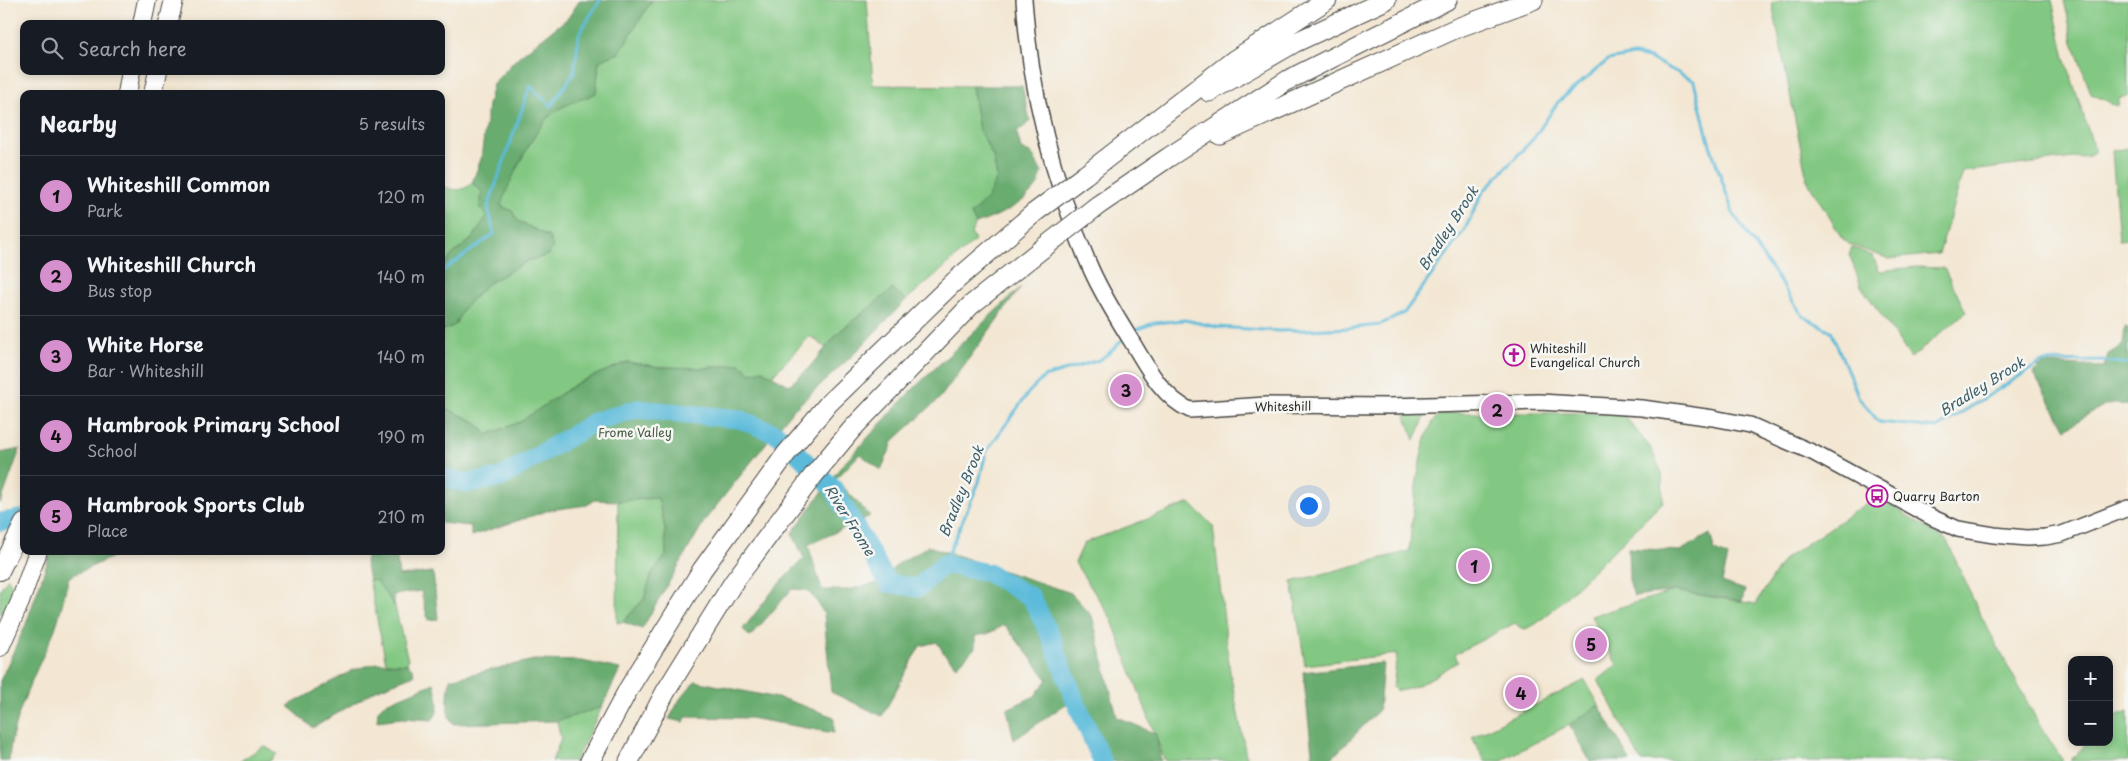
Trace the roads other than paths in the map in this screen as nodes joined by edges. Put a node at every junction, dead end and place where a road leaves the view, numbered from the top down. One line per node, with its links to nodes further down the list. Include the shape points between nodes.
1 (147, 0): 8 (highway)
2 (174, 0): 9 (highway)
3 (1024, 0): 16 (main road, Whiteshill, via 1038,99 1066,207 1091,270 1117,317 1167,395 1178,405 1199,411 1266,405 1540,402 1642,408 1750,426 1814,453 1958,529 2027,538 2062,534)
4 (1327, 0): 14 (highway, via 1234,60)
5 (1386, 0): 14 (highway, via 1294,43)
6 (1447, 0): 15 (highway, via 1288,80)
7 (1533, 0): 15 (highway, via 1457,28)
8 (143, 20)
9 (169, 20)
10 (131, 75): 12 (highway)
11 (157, 75): 13 (highway)
12 (128, 90)
13 (154, 90)
14 (1151, 124): 21 (highway, bridge, via 1034,213 954,282 830,403 786,454 702,570 629,688)
15 (1169, 156): 22 (highway, bridge, via 1096,206 972,305 853,428 732,583 666,691)
16 (2128, 508)
17 (20, 531): 19 (highway)
18 (37, 555): 20 (highway)
19 (0, 572)
20 (0, 647)
21 (590, 761)
22 (629, 761)

